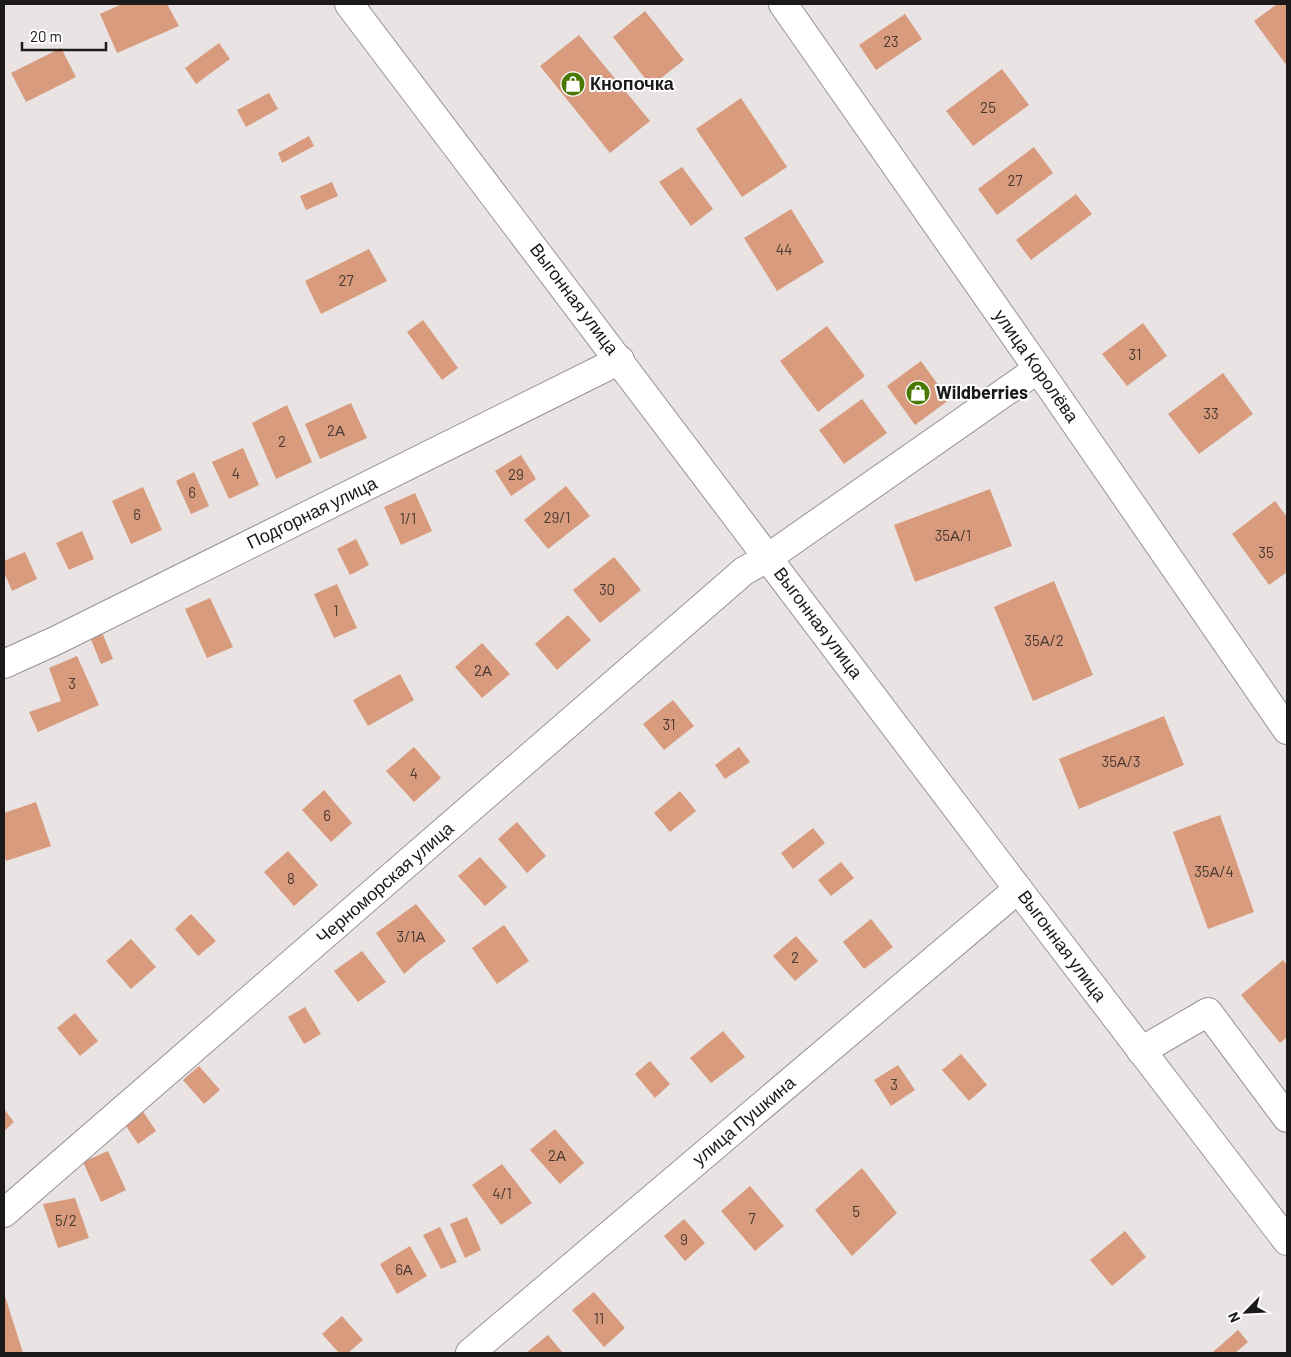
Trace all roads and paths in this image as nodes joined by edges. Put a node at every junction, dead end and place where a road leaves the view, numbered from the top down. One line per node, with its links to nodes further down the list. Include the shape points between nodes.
1 (349, 4): 3 (street, Выгонная улица)
2 (783, 4): 4 (street, улица Королёва)
3 (620, 360): 5 (street, Выгонная улица); 6 (street, Подгорная улица)
4 (1038, 369): 5 (street, Черноморская улица); 7 (street, улица Королёва)
5 (769, 557): 8 (street, Выгонная улица); 11 (street, Черноморская улица, via 744,571)
6 (4, 664)
7 (1287, 730)
8 (1018, 889): 9 (street, Выгонная улица); 13 (street, улица Пушкина)
9 (1141, 1050): 10 (street, via 1208,1012); 12 (street, Выгонная улица)
10 (1287, 1118)
11 (4, 1213)
12 (1287, 1241)
13 (470, 1353)

